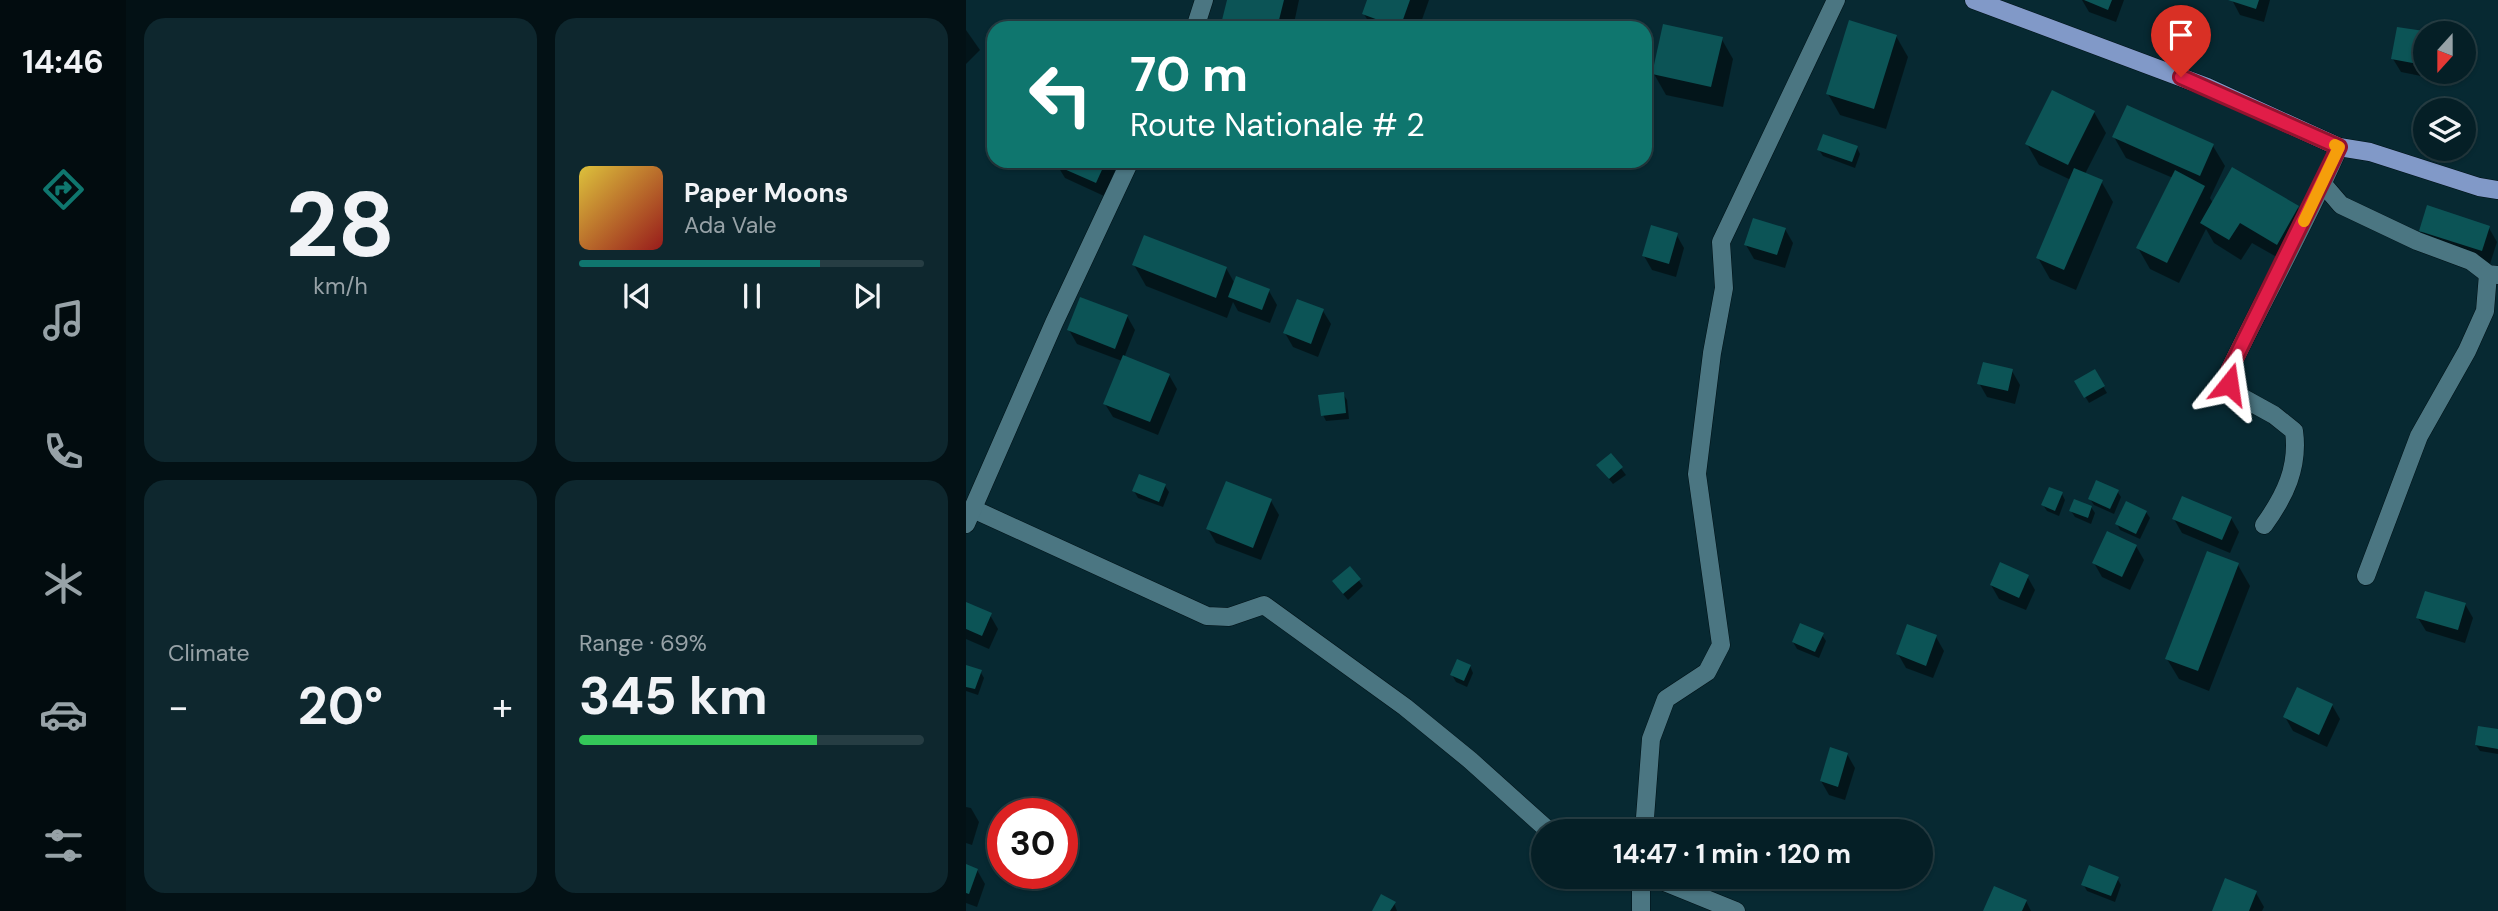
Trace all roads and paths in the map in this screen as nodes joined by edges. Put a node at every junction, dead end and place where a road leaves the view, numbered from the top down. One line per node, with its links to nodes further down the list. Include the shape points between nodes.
1 (1204, 0): 4 (street)
2 (1836, 0): 14 (street, via 1721,242 1724,288 1697,474 1721,645 1707,672 1666,699 1651,739)
3 (1974, 0): 5 (main road, via 2207,87)
4 (1197, 21)
5 (2339, 147): 7 (street); 8 (main road)
6 (1127, 168): 10 (street)
7 (2323, 184): 9 (street, via 2341,205 2471,261); 11 (street, via 2228,373 2236,394 2294,431 2292,475)
8 (2498, 190)
9 (2493, 275): 12 (street, via 2485,311 2419,436)
10 (969, 517): 13 (street, via 1207,616 1229,617 1264,605 1405,707)
11 (2264, 525)
12 (2366, 576)
13 (1536, 819)
14 (1644, 819)
15 (1641, 889): 17 (street)
16 (1682, 889): 18 (street)
17 (1641, 911)
18 (1736, 911)

